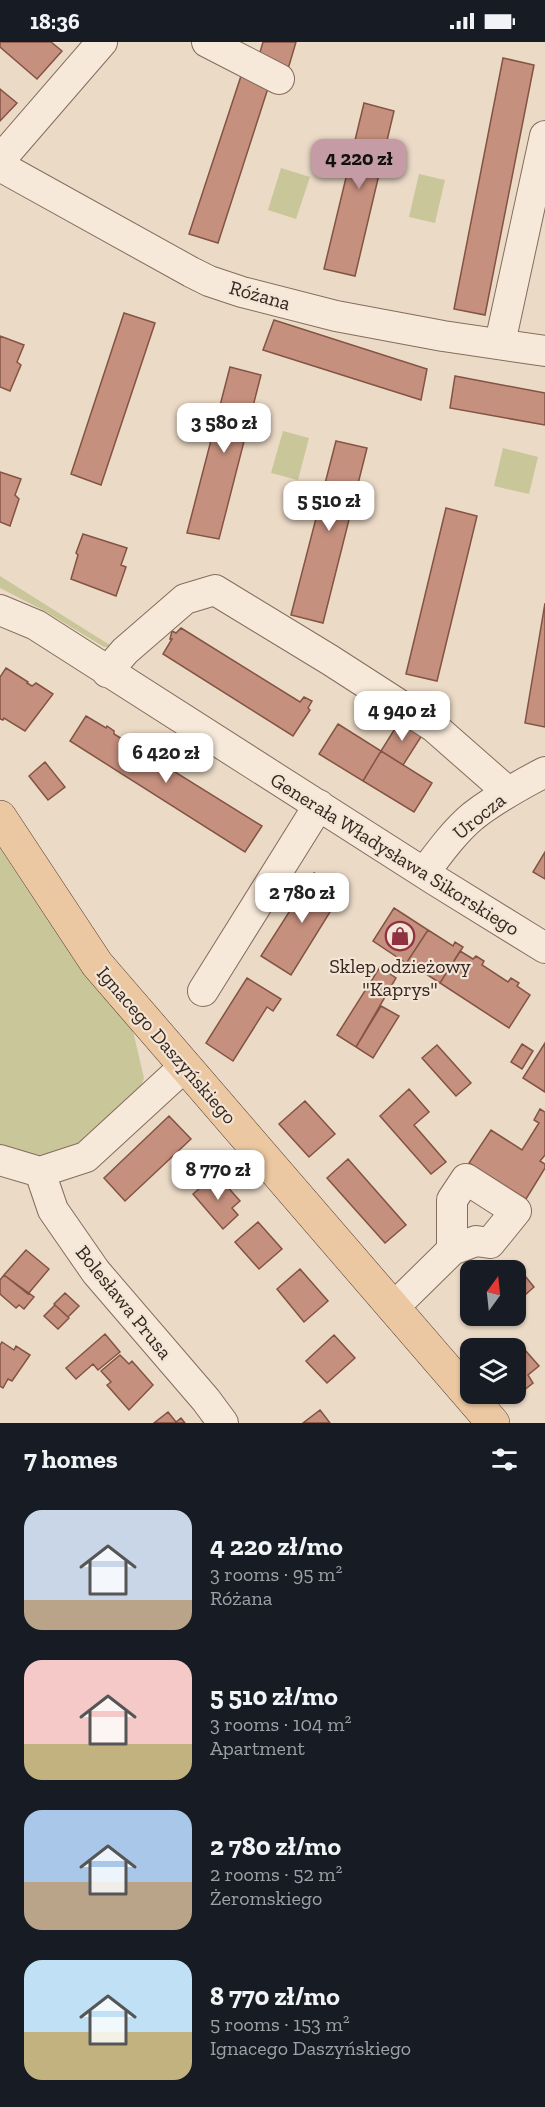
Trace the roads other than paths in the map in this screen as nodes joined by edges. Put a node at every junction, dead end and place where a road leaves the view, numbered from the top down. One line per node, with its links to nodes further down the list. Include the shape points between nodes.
1 (102, 42): 5 (street)
2 (207, 42): 3 (street)
3 (279, 79)
4 (545, 136): 7 (street)
5 (0, 160)
6 (0, 166): 7 (street, Różana, via 209,280 242,292 336,316)
7 (500, 343): 8 (street, Różana)
8 (545, 351)
9 (0, 610): 10 (street, Generała Władysława Sikorskiego, via 36,625)
10 (107, 672): 12 (street, via 184,599 215,590 434,728); 13 (street, Generała Władysława Sikorskiego)
11 (545, 772): 12 (street, Urocza)
12 (508, 792): 15 (street, Urocza, via 449,840)
13 (319, 805): 15 (street, Generała Władysława Sikorskiego); 17 (street)
14 (0, 817): 18 (main road, Ignacego Daszyńskiego, via 98,964)
15 (424, 873): 16 (street, Generała Władysława Sikorskiego)
16 (545, 948)
17 (203, 991)
18 (185, 1066): 20 (street, via 86,1157); 22 (main road, Ignacego Daszyńskiego)
19 (0, 1160): 20 (street)
20 (40, 1172): 23 (street, Bolesława Prusa, via 53,1210 96,1272)
21 (452, 1250): 22 (street)
22 (393, 1308): 24 (main road, Ignacego Daszyńskiego)
23 (223, 1423)
24 (493, 1423)

